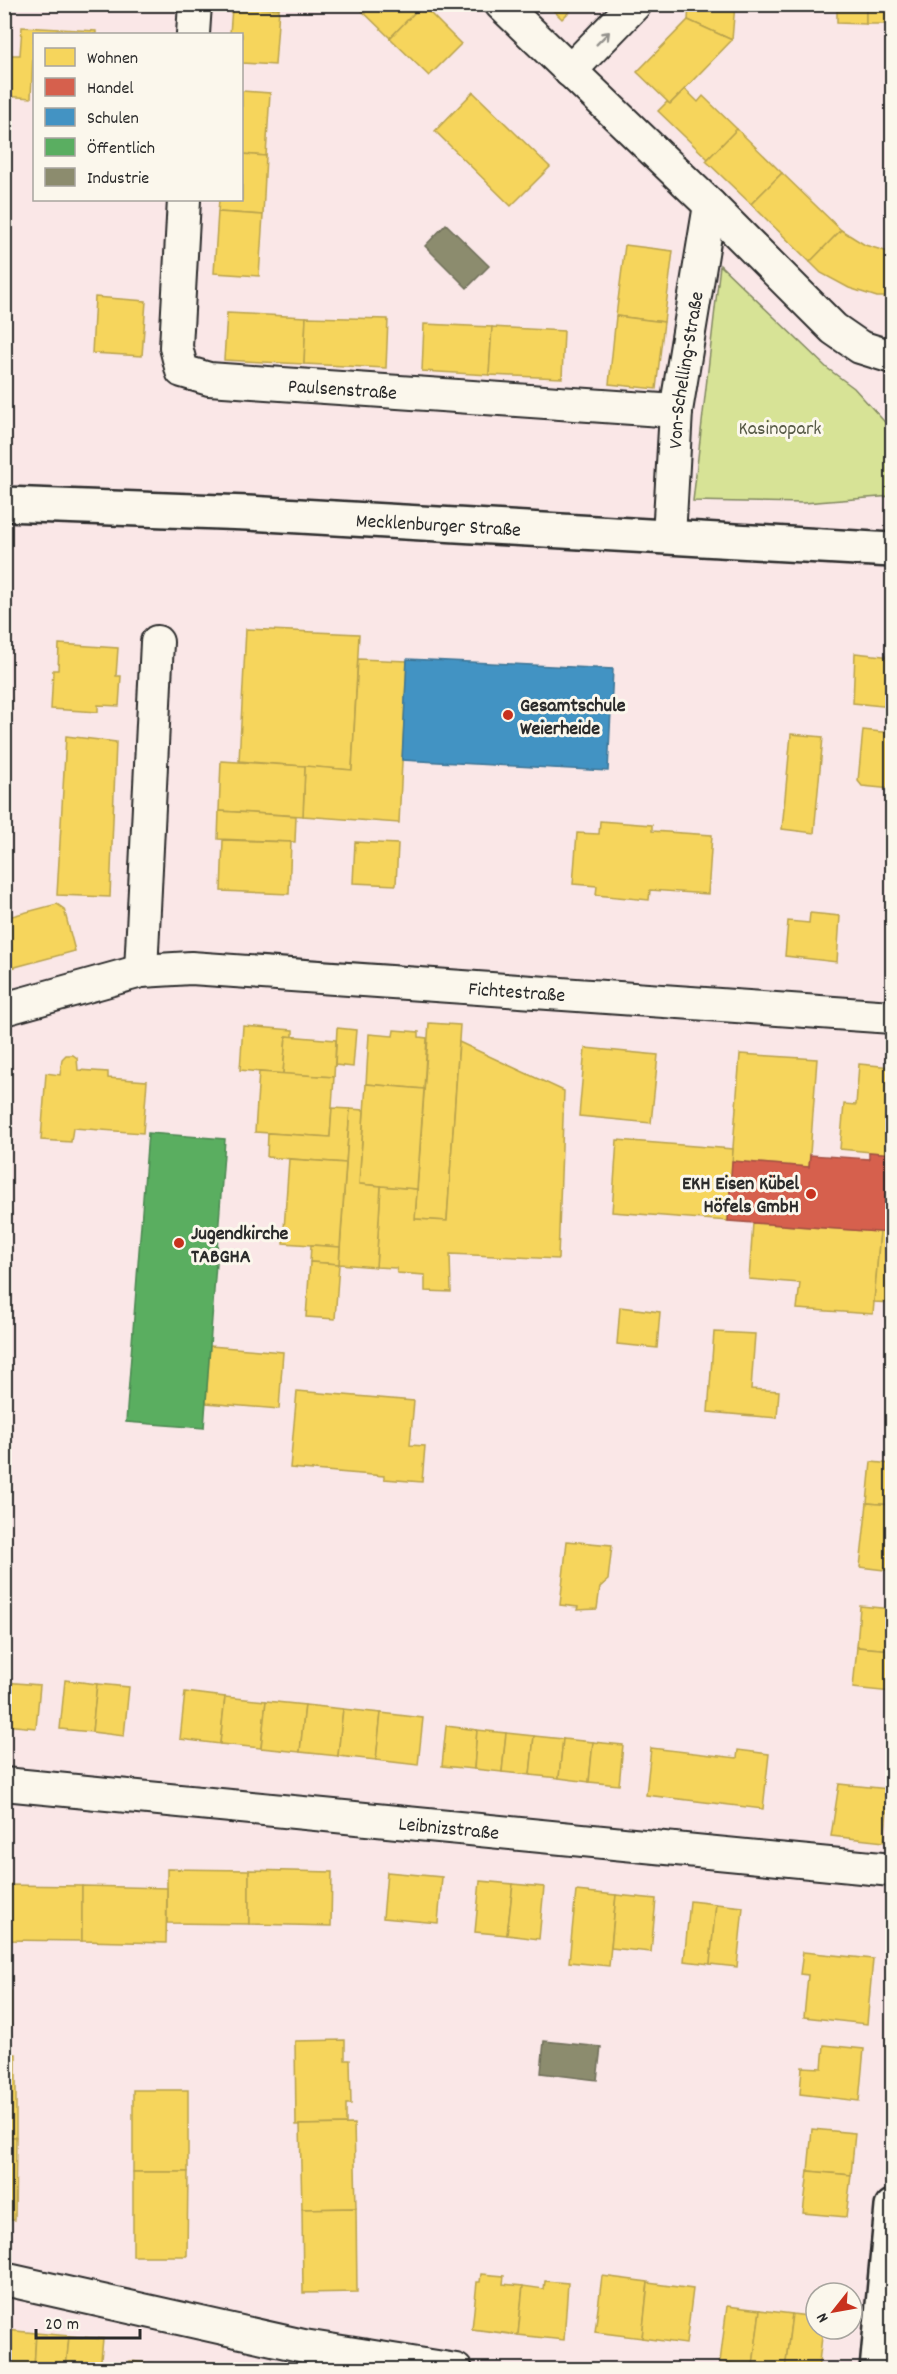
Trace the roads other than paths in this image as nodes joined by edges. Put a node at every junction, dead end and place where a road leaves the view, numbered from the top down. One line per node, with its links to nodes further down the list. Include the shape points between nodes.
1 (195, 4): 4 (street)
2 (501, 4): 5 (street)
3 (635, 4): 5 (street, one-way to 3)
4 (193, 33)
5 (570, 70): 7 (street)
6 (184, 201): 9 (street, Paulsenstraße, via 176,347 182,371 209,379)
7 (710, 205): 8 (street, via 834,329 860,346); 9 (street, Von-Schelling-Straße)
8 (892, 357)
9 (676, 411): 11 (street, Von-Schelling-Straße)
10 (4, 504): 11 (street, Mecklenburger Straße, via 248,513)
11 (669, 537): 12 (street, Mecklenburger Straße)
12 (886, 546)
13 (157, 642): 14 (street)
14 (141, 970): 15 (street, Fichtestraße); 16 (street, Fichtestraße, via 242,969)
15 (4, 1009)
16 (892, 1017)
17 (4, 1784): 18 (street, Leibnizstraße)
18 (892, 1870)
19 (892, 2208): 22 (street)
20 (4, 2279): 21 (street, via 304,2346)
21 (456, 2370)
22 (877, 2370)

